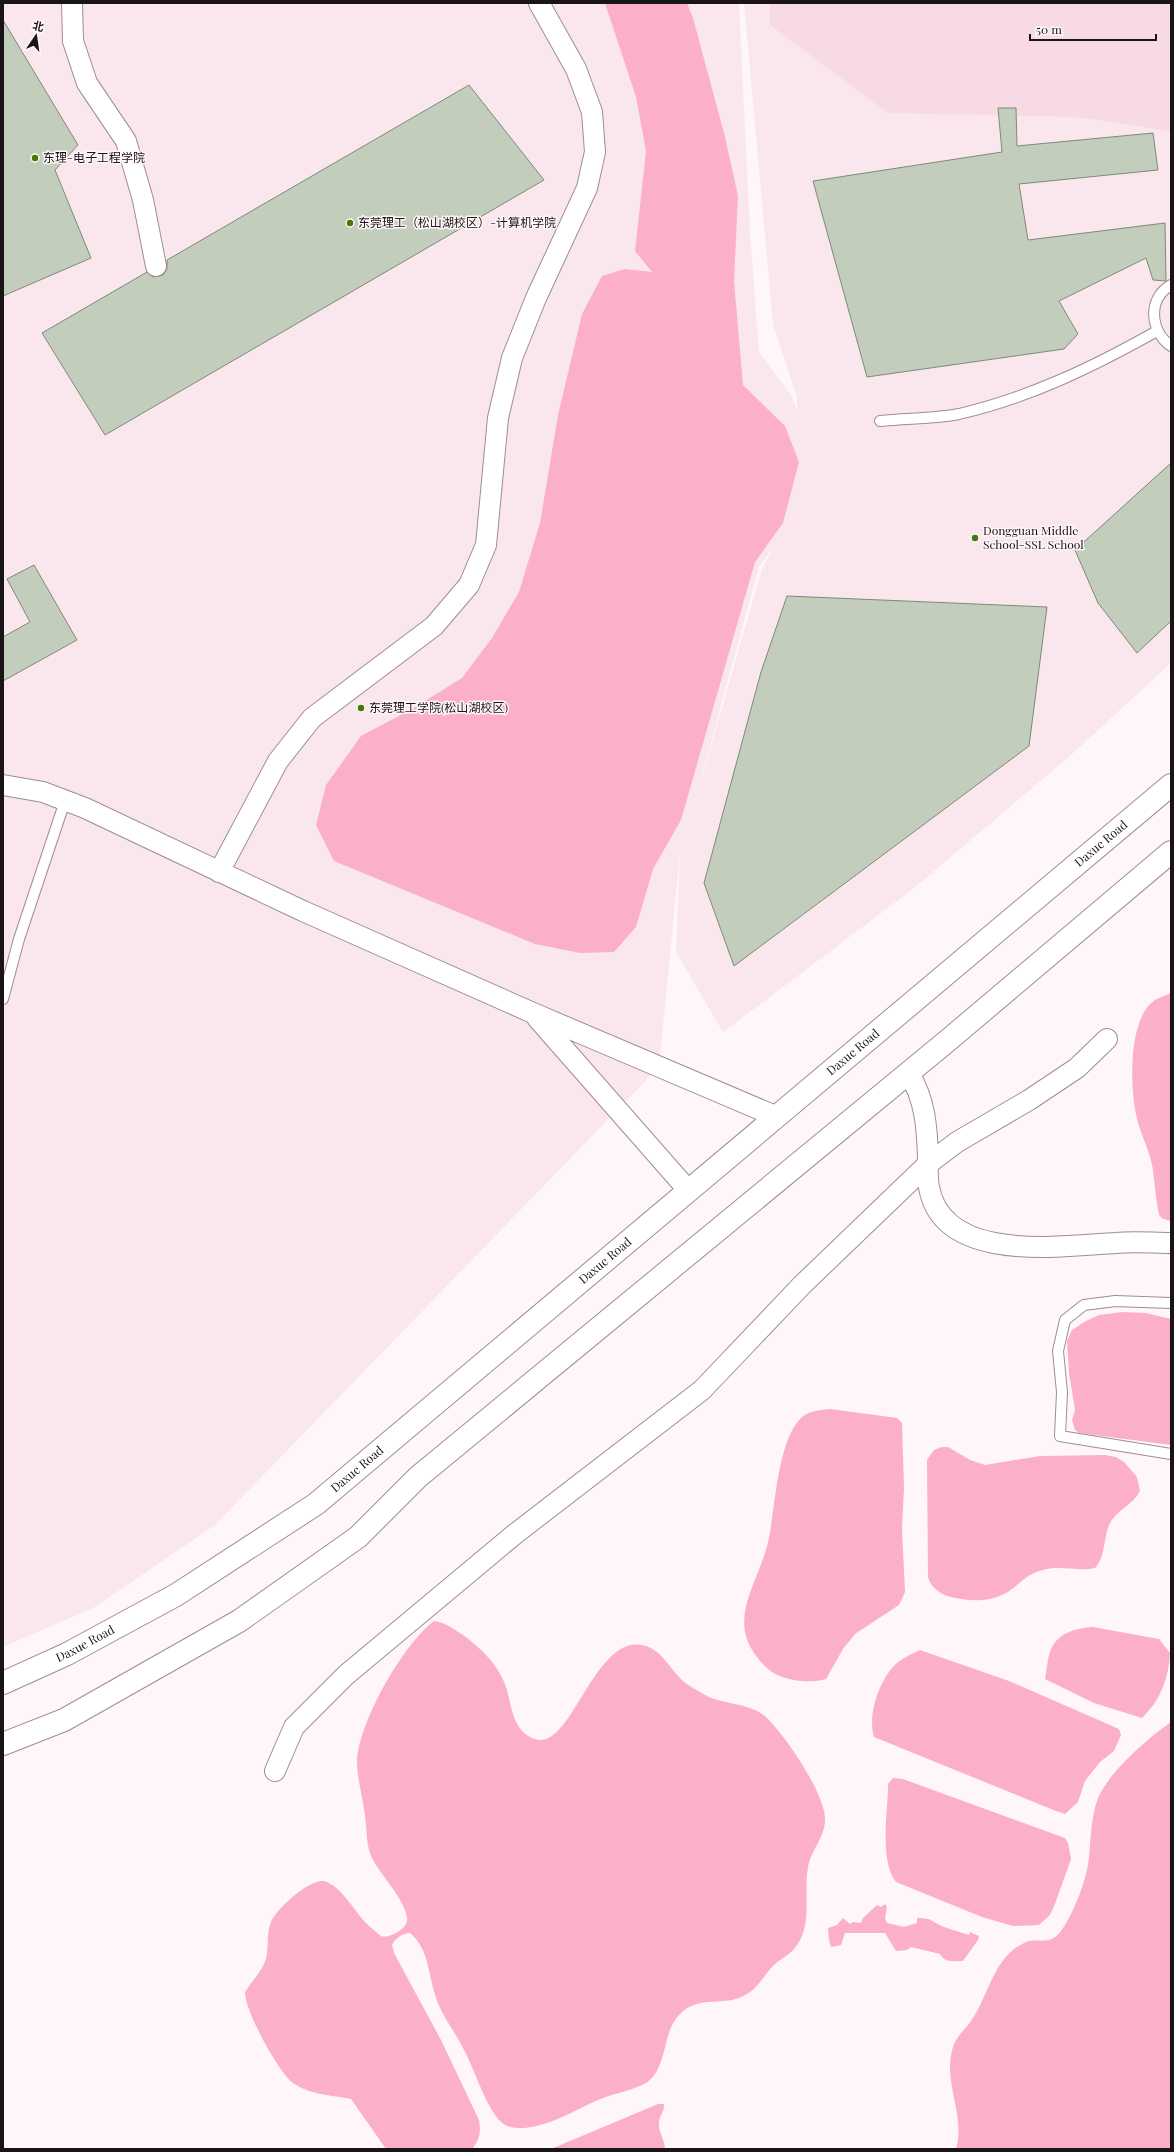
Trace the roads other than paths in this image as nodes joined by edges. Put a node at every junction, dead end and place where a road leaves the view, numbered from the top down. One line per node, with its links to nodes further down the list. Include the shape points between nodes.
1 (72, 3): 3 (street, via 73,41 88,83 126,141 143,200)
2 (539, 3): 12 (street, via 576,69 592,112 595,152 587,188 536,298 512,358 498,418 486,545 469,585 434,626 312,718 278,761)
3 (156, 266)
4 (1171, 285): 5 (lane, via 1160,294 1155,306)
5 (1157, 331): 6 (lane); 7 (lane, via 1050,385 1003,401 958,414)
6 (1171, 346)
7 (880, 421)
8 (3, 784): 10 (street, via 44,792)
9 (1171, 785): 17 (main road, Daxue Road)
10 (65, 801): 12 (street); 13 (lane, via 19,939)
11 (1171, 852): 16 (main road)
12 (219, 872): 14 (street)
13 (3, 999)
14 (533, 1013): 17 (street); 19 (street)
15 (1107, 1039): 18 (street, via 1077,1068 958,1142)
16 (909, 1073): 18 (street, via 926,1114); 24 (main road, via 418,1477 358,1537 239,1621 64,1720)
17 (775, 1116): 19 (main road, Daxue Road)
18 (928, 1164): 20 (street, via 928,1186 941,1217 968,1235 986,1241 1047,1248 1118,1242); 25 (street, via 802,1285 702,1390 509,1539 346,1675 294,1727)
19 (688, 1190): 23 (main road, Daxue Road, via 316,1504 176,1595 67,1654)
20 (1171, 1243)
21 (1171, 1303): 22 (lane, via 1115,1301 1084,1305 1065,1320 1058,1351 1062,1392 1060,1436)
22 (1171, 1454)
23 (3, 1683)
24 (3, 1744)
25 (275, 1771)

